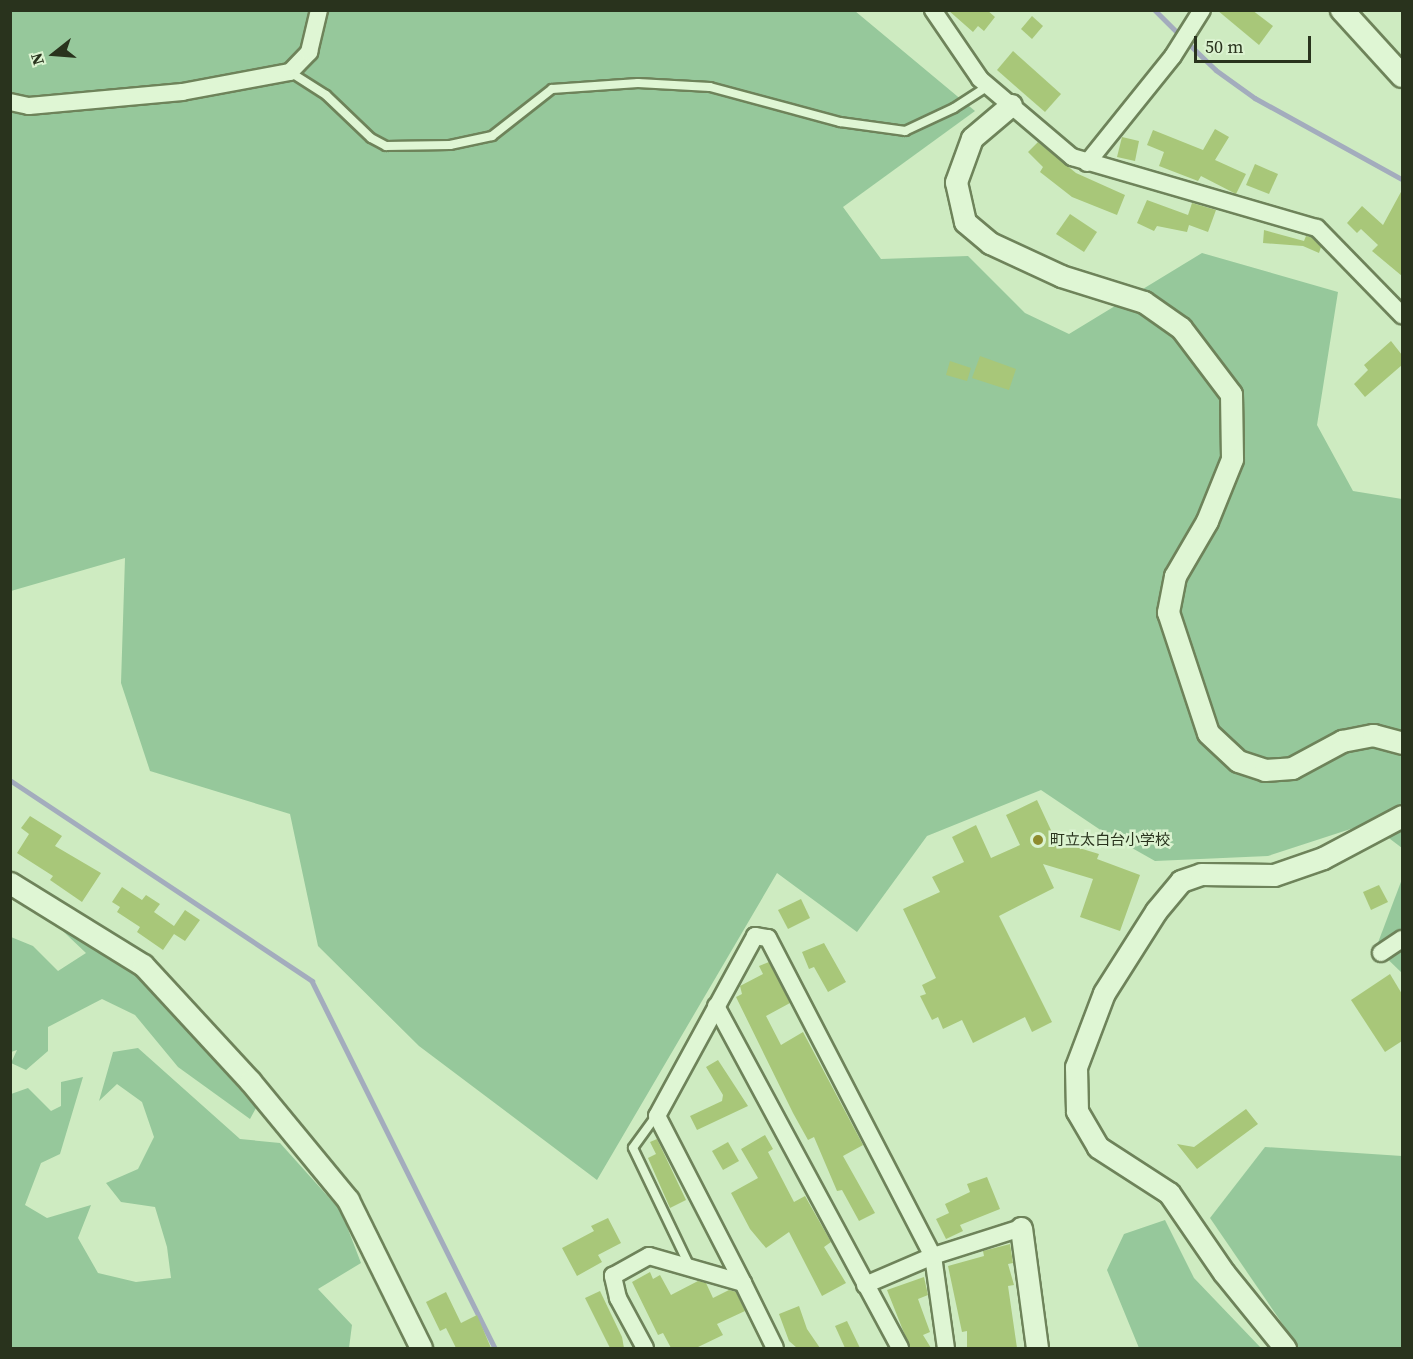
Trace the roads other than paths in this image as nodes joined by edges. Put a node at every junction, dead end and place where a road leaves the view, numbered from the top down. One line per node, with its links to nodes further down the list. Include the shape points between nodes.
1 (319, 10): 5 (street, via 309,52)
2 (933, 10): 7 (street, via 980,79)
3 (1202, 10): 10 (street, via 1173,56)
4 (1342, 10): 6 (main road)
5 (290, 72): 7 (lane, via 326,94 371,138 386,146 450,145 492,136 552,89 638,83 710,87 840,122 905,131); 8 (street, via 182,92 29,106)
6 (1402, 76)
7 (989, 86): 9 (street)
8 (10, 102)
9 (1011, 105): 10 (street, via 1072,157); 12 (street, via 972,138 956,182 965,222 990,243 1060,276 1144,302 1181,328 1231,394 1232,459 1207,521 1174,576 1168,612 1208,733 1239,761 1265,770 1292,768 1342,741 1373,735)
10 (1087, 163): 11 (street, via 1317,228)
11 (1402, 315)
12 (1402, 743)
13 (1402, 816): 30 (street, via 1323,858 1274,875 1201,874 1181,881 1156,911 1104,993 1076,1067 1077,1111 1098,1147 1169,1193 1224,1273)
14 (10, 883): 24 (street, via 143,965 250,1081 348,1200)
15 (1402, 939): 16 (street)
16 (1381, 952)
17 (716, 1006): 18 (street); 20 (street, via 755,936 768,938); 23 (street)
18 (657, 1116): 21 (lane, via 633,1148); 22 (street)
19 (1021, 1228): 20 (street); 29 (street)
20 (933, 1256): 23 (street); 28 (street)
21 (690, 1267): 22 (street); 25 (street, via 649,1256 613,1276 618,1298)
22 (743, 1283): 26 (street)
23 (866, 1285): 27 (street)
24 (421, 1348)
25 (645, 1348)
26 (775, 1348)
27 (900, 1348)
28 (946, 1348)
29 (1037, 1348)
30 (1285, 1348)

